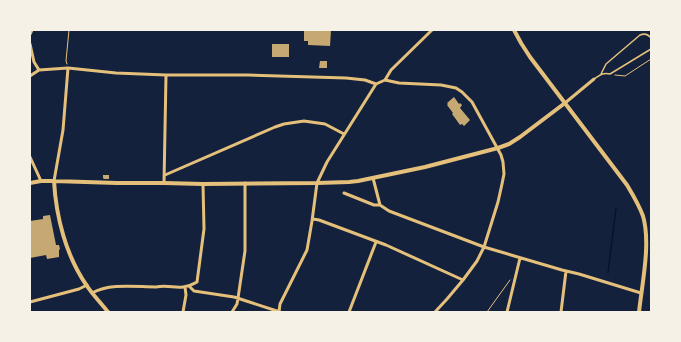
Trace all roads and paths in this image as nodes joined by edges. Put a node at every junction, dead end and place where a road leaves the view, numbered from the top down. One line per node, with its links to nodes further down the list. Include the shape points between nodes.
1 (32, 30): 5 (street)
2 (69, 30): 10 (path, via 66,61)
3 (432, 30): 17 (street, via 391,70)
4 (514, 30): 19 (street, via 530,57)
5 (30, 34)
6 (651, 38): 12 (lane, via 648,35 640,35 606,64)
7 (30, 44): 11 (street, via 34,62)
8 (651, 49): 13 (lane)
9 (651, 59): 13 (path, via 625,76)
10 (68, 68): 11 (street); 14 (street); 26 (street)
11 (39, 70): 15 (street)
12 (601, 74): 13 (lane); 16 (lane)
13 (610, 74)
14 (166, 75): 18 (street, via 346,78); 23 (street)
15 (30, 76)
16 (594, 79): 19 (street)
17 (385, 80): 18 (street); 21 (street, via 456,88 472,102)
18 (376, 84): 20 (street)
19 (565, 103): 21 (street, via 520,137); 44 (street, via 627,185 638,204 645,224 646,238)
20 (344, 134): 23 (street, via 325,124 304,121 284,124); 30 (street)
21 (498, 148): 24 (street); 36 (street, via 504,174)
22 (30, 157): 25 (street)
23 (165, 175): 28 (street)
24 (373, 178): 30 (street); 33 (street)
25 (41, 181): 26 (street); 27 (street)
26 (54, 181): 28 (street); 41 (street, via 57,212 66,242)
27 (30, 183)
28 (164, 183): 31 (street)
29 (245, 183): 30 (street); 31 (street); 45 (street, via 245,251)
30 (317, 183): 34 (street)
31 (203, 184): 42 (street, via 204,229 197,282)
32 (344, 193): 33 (street)
33 (380, 205): 36 (street, via 389,211)
34 (313, 219): 35 (street); 50 (street, via 307,250 280,304)
35 (376, 242): 39 (street); 51 (street)
36 (484, 247): 37 (street); 39 (street)
37 (520, 258): 38 (street); 40 (street)
38 (566, 271): 44 (street); 55 (street)
39 (463, 280): 52 (street)
40 (514, 280): 53 (path, via 509,280); 54 (street)
41 (87, 286): 43 (street); 46 (street)
42 (187, 287): 43 (street, via 112,287); 45 (street, via 194,291); 48 (street)
43 (92, 293): 47 (street)
44 (641, 293): 56 (street)
45 (238, 298): 49 (street); 50 (street)
46 (30, 302)
47 (108, 312)
48 (183, 312)
49 (232, 312)
50 (279, 312)
51 (349, 312)
52 (435, 312)
53 (487, 312)
54 (507, 312)
55 (561, 312)
56 (638, 312)

